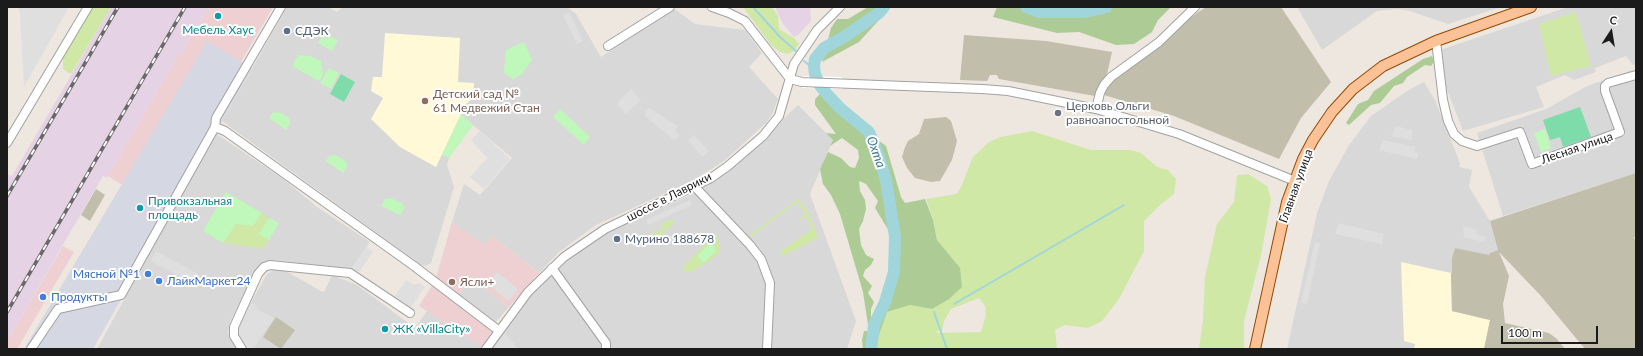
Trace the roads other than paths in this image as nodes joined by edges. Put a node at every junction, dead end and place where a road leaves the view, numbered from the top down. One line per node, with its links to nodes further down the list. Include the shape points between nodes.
1 (88, 7): 14 (street)
2 (281, 7): 13 (street, via 216,118)
3 (670, 7): 9 (street)
4 (712, 7): 11 (street, via 745,21)
5 (840, 7): 11 (street, шоссе в Лаврики, via 817,30 804,48)
6 (1195, 7): 12 (street, via 1159,42 1111,77 1104,85)
7 (1531, 7): 8 (main road, Главная улица)
8 (1436, 41): 10 (street, Лесная улица, via 1443,100 1454,134 1462,141 1477,146 1520,132 1532,164 1620,132 1605,86 1608,82); 15 (main road, Главная улица, via 1383,66 1353,89 1332,112 1313,140)
9 (608, 46)
10 (1636, 75)
11 (790, 79): 12 (street, via 802,82 1008,91); 16 (street, шоссе в Лаврики, via 779,116 763,136 728,166)
12 (1096, 109): 15 (street, via 1179,134)
13 (215, 127): 19 (street, via 225,131 427,275); 21 (street, via 121,295 58,309)
14 (7, 143)
15 (1295, 181): 25 (main road, Главная улица, via 1282,223)
16 (695, 187): 17 (street, шоссе в Лаврики, via 597,233); 24 (street, via 761,258 770,284)
17 (552, 268): 19 (street, шоссе в Лаврики, via 528,292); 20 (street)
18 (410, 313): 22 (street, via 350,273 270,265 258,274 234,327 234,336)
19 (498, 330): 23 (street, шоссе в Лаврики)
20 (606, 346)
21 (30, 349)
22 (242, 349)
23 (486, 349)
24 (767, 349)
25 (1255, 349)

